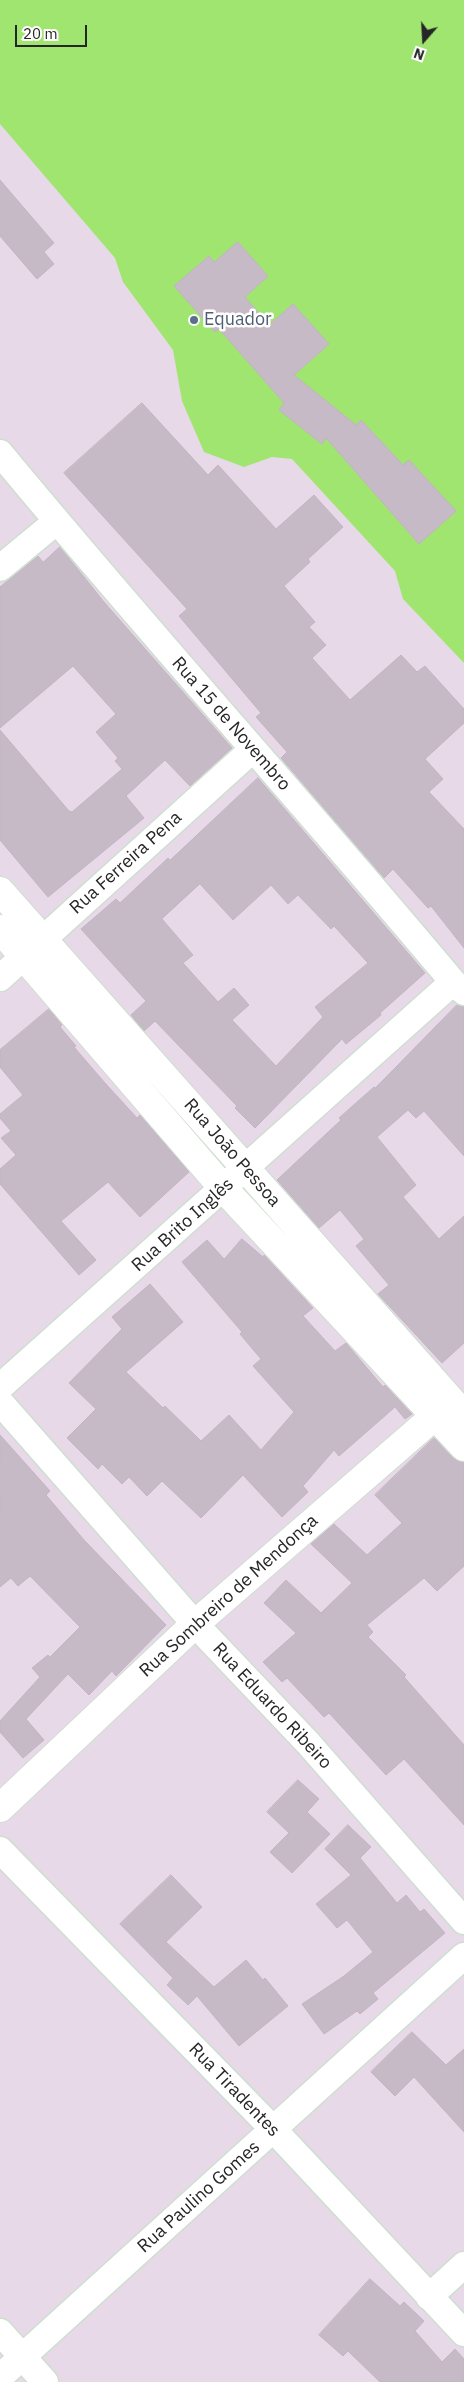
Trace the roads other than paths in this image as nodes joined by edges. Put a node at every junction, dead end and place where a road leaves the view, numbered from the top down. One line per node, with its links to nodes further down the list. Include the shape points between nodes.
1 (0, 453): 2 (street, Rua 15 de Novembro)
2 (57, 521): 3 (street); 4 (street, Rua 15 de Novembro)
3 (0, 568)
4 (252, 750): 7 (street, Rua Ferreira Pena); 9 (street, Rua 15 de Novembro, via 333,839)
5 (0, 891): 7 (street, Rua João Pessoa)
6 (0, 929): 7 (street, Rua João Pessoa)
7 (33, 947): 8 (street, Rua Ferreira Pena); 10 (street, Rua João Pessoa); 11 (street, Rua João Pessoa)
8 (0, 978)
9 (458, 987): 10 (street, Rua Brito Inglês)
10 (246, 1169): 11 (street, Rua Brito Inglês); 14 (street, Rua João Pessoa)
11 (224, 1189): 12 (street, Rua Brito Inglês); 14 (street, Rua João Pessoa)
12 (0, 1387)
13 (0, 1402): 16 (street, Rua Eduardo Ribeiro)
14 (454, 1406): 15 (street, Rua João Pessoa); 16 (street, Rua Sombreiro de Mendonça)
15 (464, 1447)
16 (195, 1624): 17 (street, Rua Sombreiro de Mendonça); 19 (street, Rua Eduardo Ribeiro, via 308,1743)
17 (0, 1808)
18 (0, 1850): 21 (street, Rua Tiradentes)
19 (464, 1921)
20 (464, 1956): 21 (street, Rua Paulino Gomes)
21 (273, 2129): 23 (street, Rua Tiradentes); 26 (street, Rua Paulino Gomes)
22 (464, 2265): 23 (street)
23 (429, 2297): 25 (street, Rua Tiradentes)
24 (0, 2332): 26 (street)
25 (464, 2333)
26 (23, 2357): 27 (street, Rua Paulino Gomes); 28 (street)
27 (0, 2377)
28 (45, 2382)

